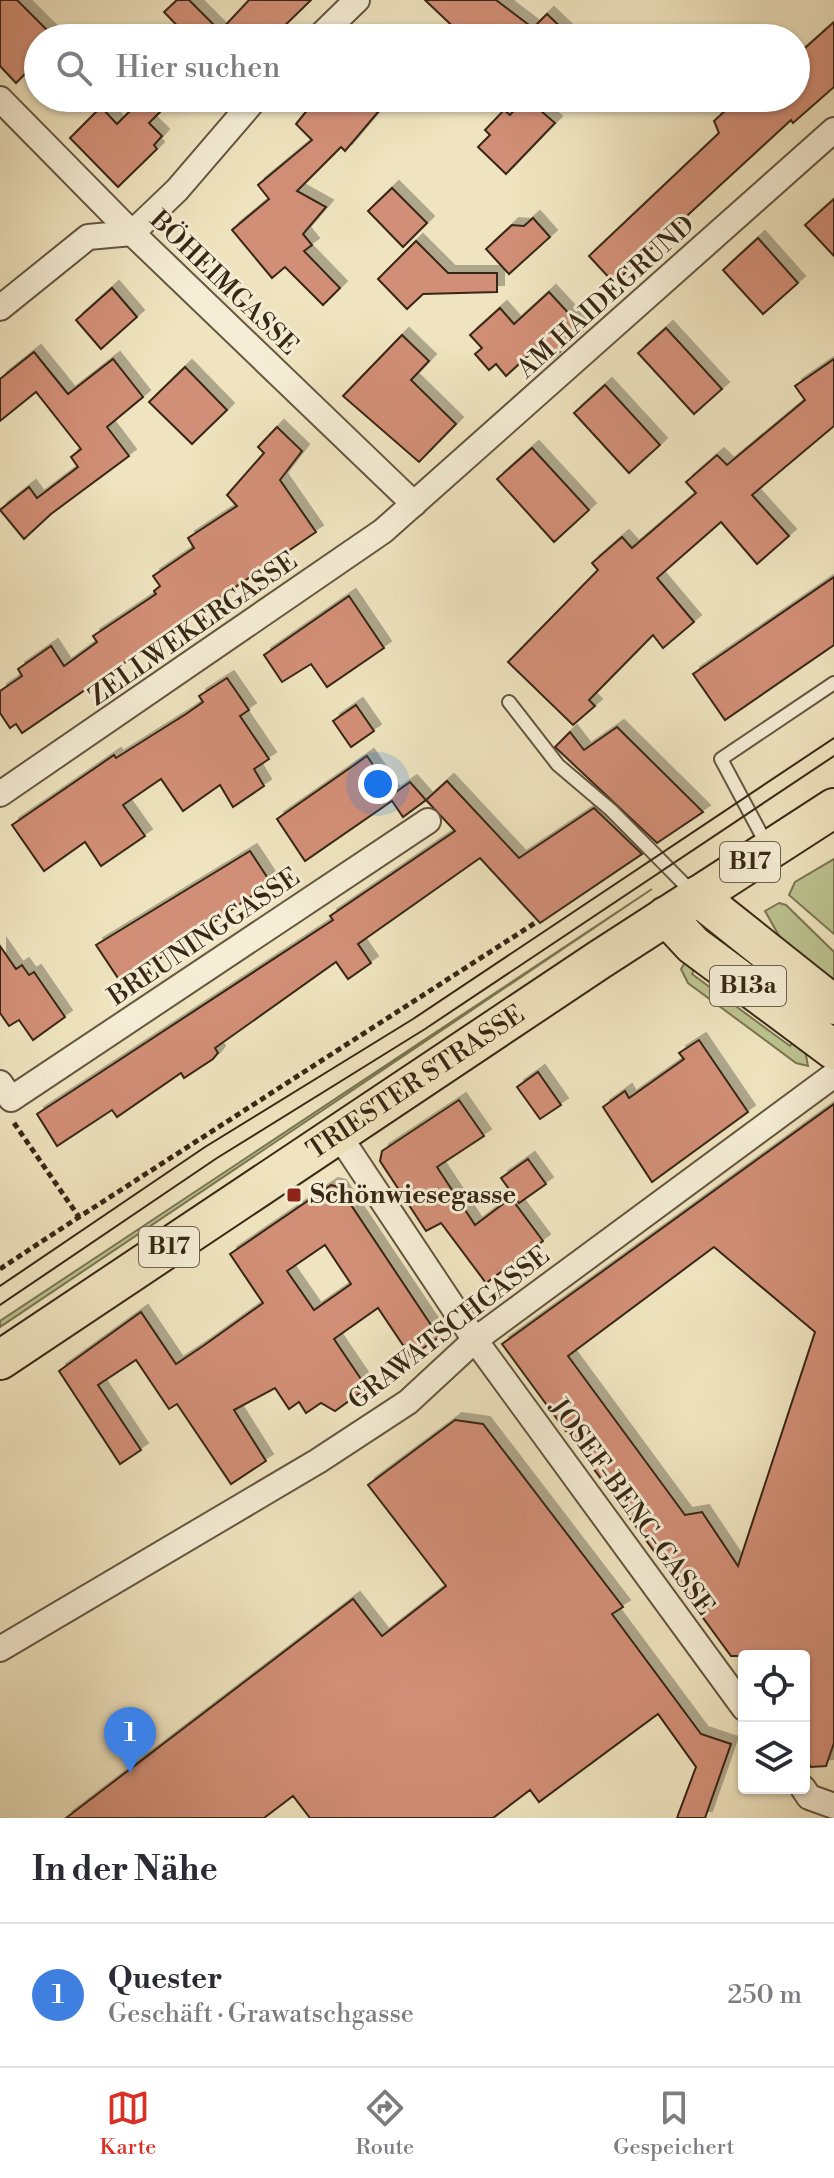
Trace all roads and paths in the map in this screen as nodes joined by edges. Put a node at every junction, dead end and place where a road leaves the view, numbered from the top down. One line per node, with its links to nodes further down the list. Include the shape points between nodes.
1 (357, 0): 2 (street)
2 (332, 24)
3 (0, 99): 6 (street, BÖHEIMGASSE)
4 (244, 112): 6 (street)
5 (834, 130): 8 (street, AM HAIDEGRUND)
6 (132, 233): 7 (street, via 88,237); 8 (street, BÖHEIMGASSE)
7 (0, 308)
8 (414, 504): 11 (street, ZELLWEKERGASSE, via 302,588)
9 (834, 683): 14 (lane, via 721,759)
10 (509, 702): 15 (lane, via 558,765 611,810)
11 (0, 794)
12 (834, 808): 14 (main road, TRIESTER STRASSE / B17)
13 (428, 821): 20 (street, BREUNINGGASSE)
14 (769, 850): 15 (main road, TRIESTER STRASSE / B17)
15 (681, 906): 17 (main road, B13a); 18 (main road, B13a, via 693,945); 21 (main road, TRIESTER STRASSE / B17)
16 (535, 923): 22 (path)
17 (834, 1005)
18 (834, 1050)
19 (834, 1075): 24 (street, GRAWATSCHGASSE)
20 (7, 1099): 22 (path)
21 (338, 1134): 24 (street); 25 (main road, TRIESTER STRASSE / B17)
22 (79, 1217): 23 (path)
23 (0, 1269)
24 (475, 1340): 26 (street, GRAWATSCHGASSE, via 408,1402 318,1461); 27 (street, JOSEF-BENC-GASSE)
25 (0, 1360)
26 (0, 1649)
27 (738, 1700)
28 (807, 1794): 29 (street)
29 (834, 1806)

